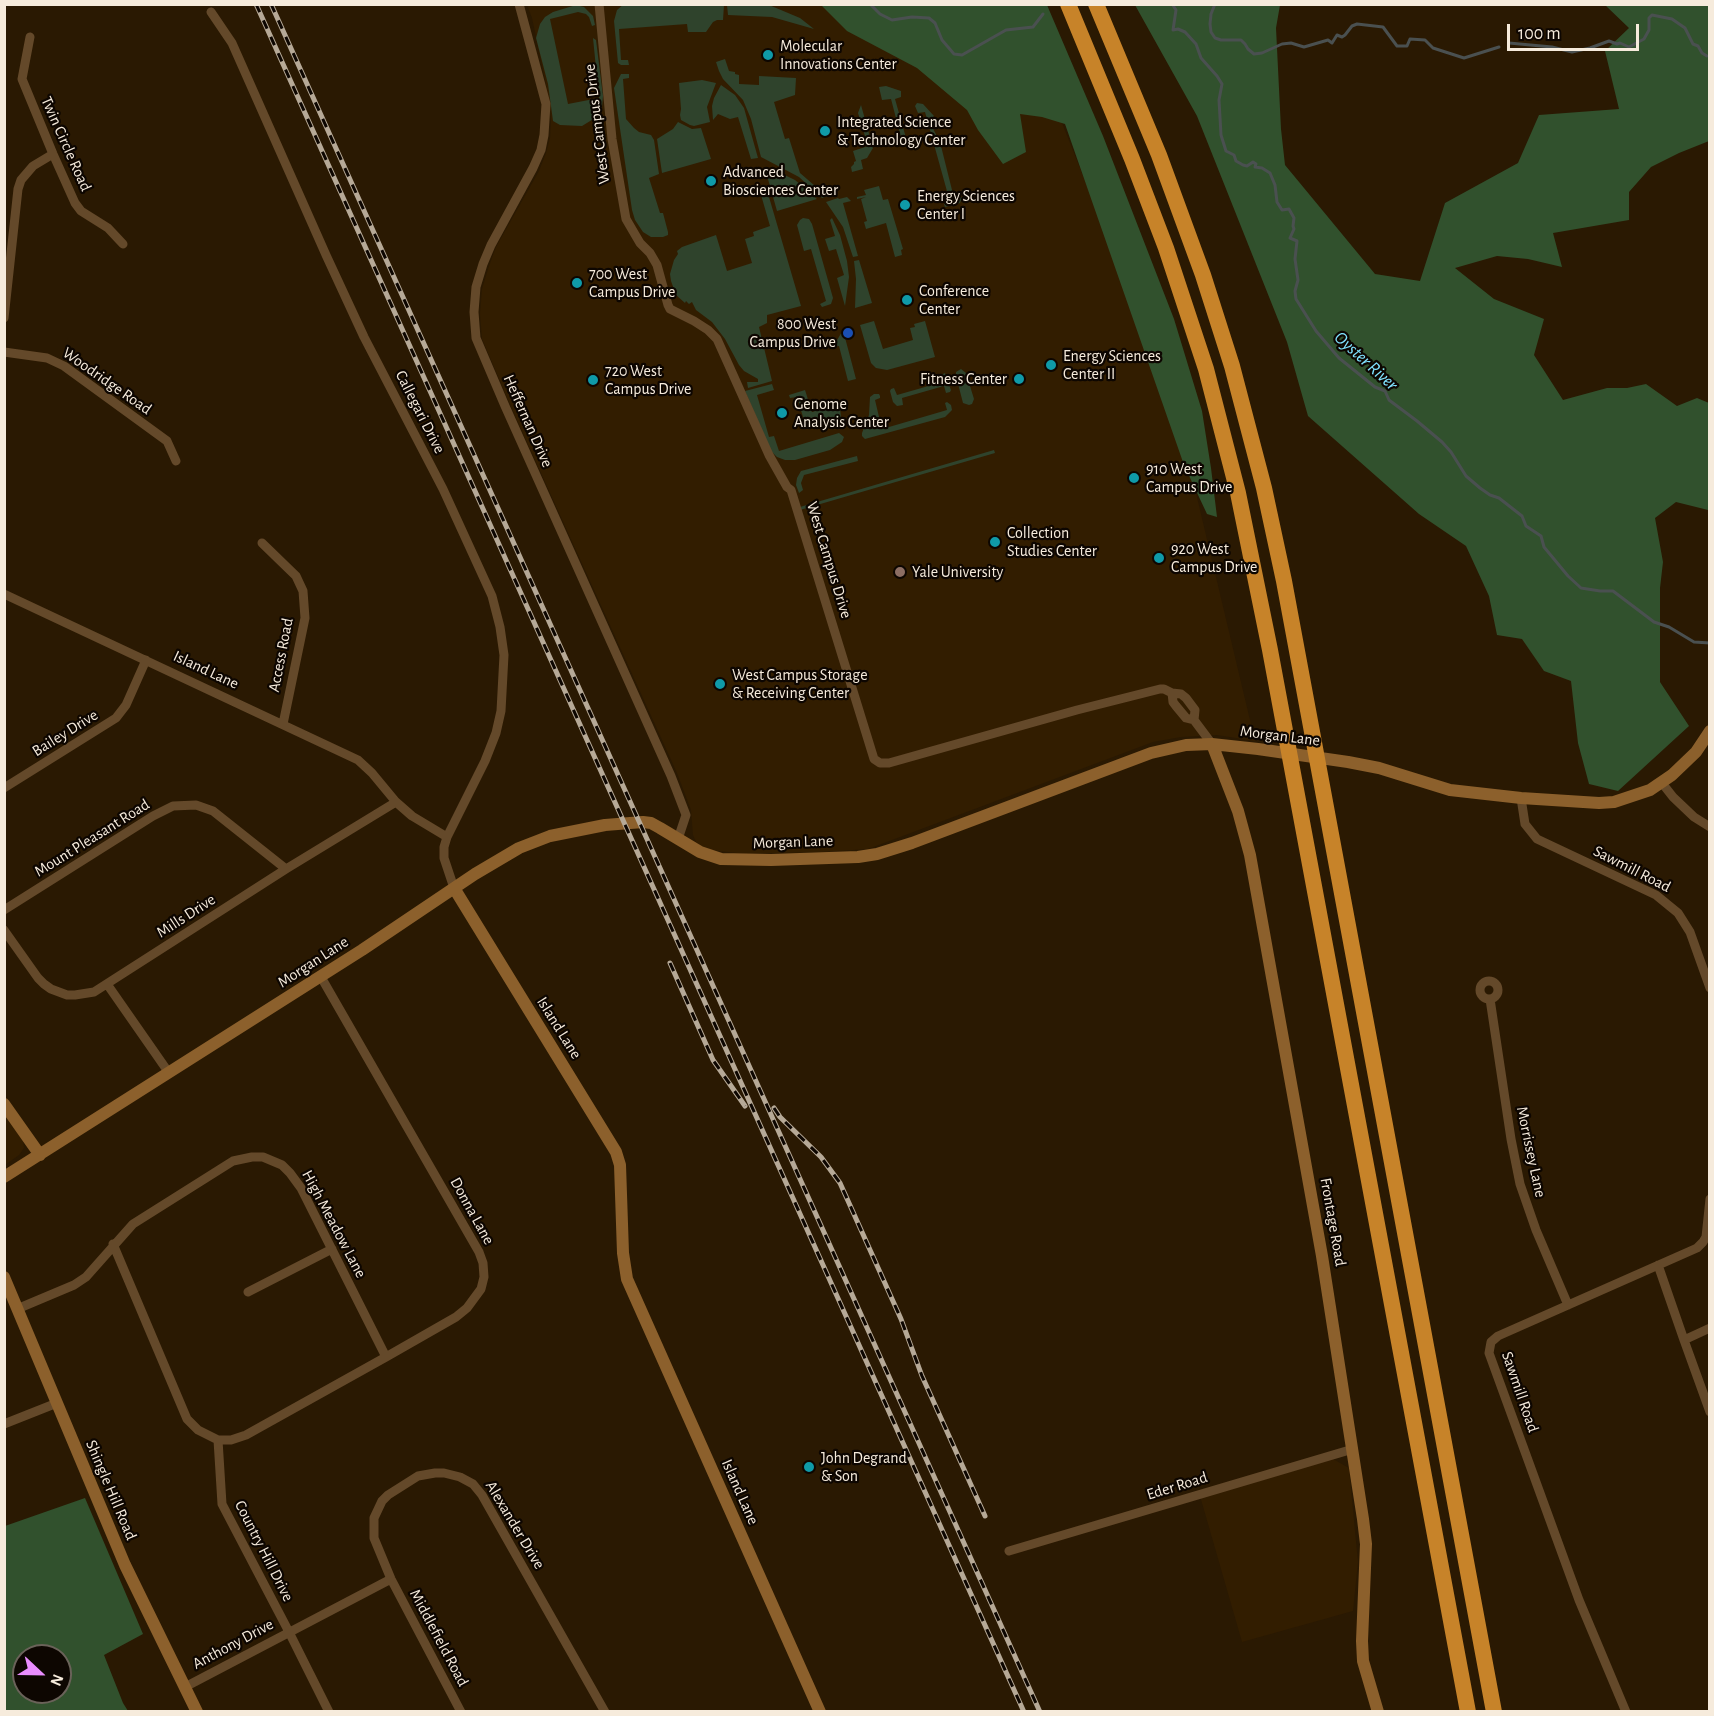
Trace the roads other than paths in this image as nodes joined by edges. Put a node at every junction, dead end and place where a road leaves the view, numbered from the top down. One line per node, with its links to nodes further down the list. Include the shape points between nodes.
1 (519, 4): 24 (street, Heffernan Drive, via 546,104 544,135 533,168 483,264 476,287 476,338 671,776 686,815)
2 (599, 4): 17 (street, West Campus Drive, via 612,139 626,219 657,265 670,309 717,339 769,455 791,490 877,762 889,763 1160,689 1186,698 1195,710 1194,720)
3 (1068, 4): 63 (highway, via 1177,279 1239,493)
4 (1096, 4): 64 (highway, via 1200,265 1264,488)
5 (211, 12): 23 (street, Callegari Drive, via 232,44 364,337 443,489 492,596 504,655 501,711 485,761)
6 (30, 37): 7 (street, Twin Circle Road, via 22,79)
7 (53, 154): 8 (street, Twin Circle Road, via 81,211 108,228); 9 (street, via 33,166 18,189)
8 (123, 244)
9 (4, 318)
10 (4, 352): 11 (street, Woodridge Road, via 47,358 64,366 167,441)
11 (176, 461)
12 (262, 543): 15 (street, Access Road, via 296,576 303,591 305,618)
13 (4, 594): 14 (street, Island Lane)
14 (146, 660): 15 (street, Island Lane); 19 (street, Bailey Drive, via 116,718)
15 (283, 724): 21 (street, Island Lane, via 358,760)
16 (1710, 731): 18 (street, Morgan Lane, via 1688,762)
17 (1212, 744): 20 (street, Morgan Lane, via 1348,762 1450,790); 24 (street, Morgan Lane, via 1151,753 877,854 728,860 709,856); 52 (street, Frontage Road, via 1250,855)
18 (1662, 783): 20 (street, Morgan Lane, via 1614,802); 22 (street, via 1694,817)
19 (4, 788)
20 (1521, 798): 31 (street, Sawmill Road, via 1525,824 1537,839 1656,895 1678,913 1690,932)
21 (396, 802): 23 (street, Island Lane); 25 (street, Mills Drive)
22 (1710, 827)
23 (447, 837): 26 (street, Island Lane, via 444,858)
24 (678, 839): 26 (street, Morgan Lane, via 643,822 564,833 519,848)
25 (286, 869): 27 (street, Mount Pleasant Road, via 213,811 196,805 173,806); 30 (street, Mills Drive)
26 (454, 888): 29 (street, Morgan Lane); 61 (street, Island Lane, via 616,1152 627,1279)
27 (4, 910)
28 (4, 930): 30 (street, Mills Drive, via 38,978 51,989 75,995 94,992)
29 (321, 977): 33 (street, Morgan Lane); 47 (street, Donna Lane, via 483,1263 482,1289 467,1308)
30 (107, 984): 33 (street)
31 (1710, 988)
32 (1490, 999): 43 (street, Morrissey Lane, via 1520,1184)
33 (170, 1072): 35 (street, Morgan Lane)
34 (4, 1104): 35 (street)
35 (40, 1155): 36 (street, Morgan Lane)
36 (4, 1177)
37 (1710, 1199): 40 (street, Sawmill Road, via 1703,1242)
38 (113, 1244): 39 (street, High Meadow Lane, via 133,1224 233,1161 263,1157 290,1173); 44 (street, High Meadow Lane, via 86,1277); 51 (street, via 187,1419)
39 (332, 1249): 42 (street); 47 (street, High Meadow Lane)
40 (1658, 1265): 43 (street, Sawmill Road); 46 (street)
41 (4, 1277): 44 (street, Shingle Hill Road)
42 (248, 1292)
43 (1568, 1305): 65 (street, Sawmill Road, via 1498,1336 1491,1342 1489,1353 1579,1600)
44 (17, 1309): 48 (street, Shingle Hill Road)
45 (1710, 1328): 46 (street)
46 (1684, 1340): 49 (street)
47 (386, 1357): 51 (street, Donna Lane, via 246,1435)
48 (57, 1403): 50 (street); 56 (street, Shingle Hill Road, via 125,1565)
49 (1710, 1412)
50 (4, 1424)
51 (218, 1440): 55 (street, Country Hill Drive, via 222,1504)
52 (1353, 1449): 53 (street, Eder Road); 62 (street, Frontage Road, via 1366,1544 1363,1661)
53 (1009, 1551)
54 (391, 1579): 55 (street, Anthony Drive); 59 (street, Middlefield Road); 60 (street, Alexander Drive, via 374,1538 374,1518 382,1502 418,1476 444,1473 468,1480 482,1495)
55 (289, 1632): 56 (street, Anthony Drive); 58 (street, Country Hill Drive)
56 (185, 1687): 57 (street, Shingle Hill Road)
57 (197, 1712)
58 (329, 1712)
59 (461, 1712)
60 (605, 1712)
61 (820, 1712)
62 (1378, 1712)
63 (1468, 1712)
64 (1494, 1712)
65 (1626, 1712)

